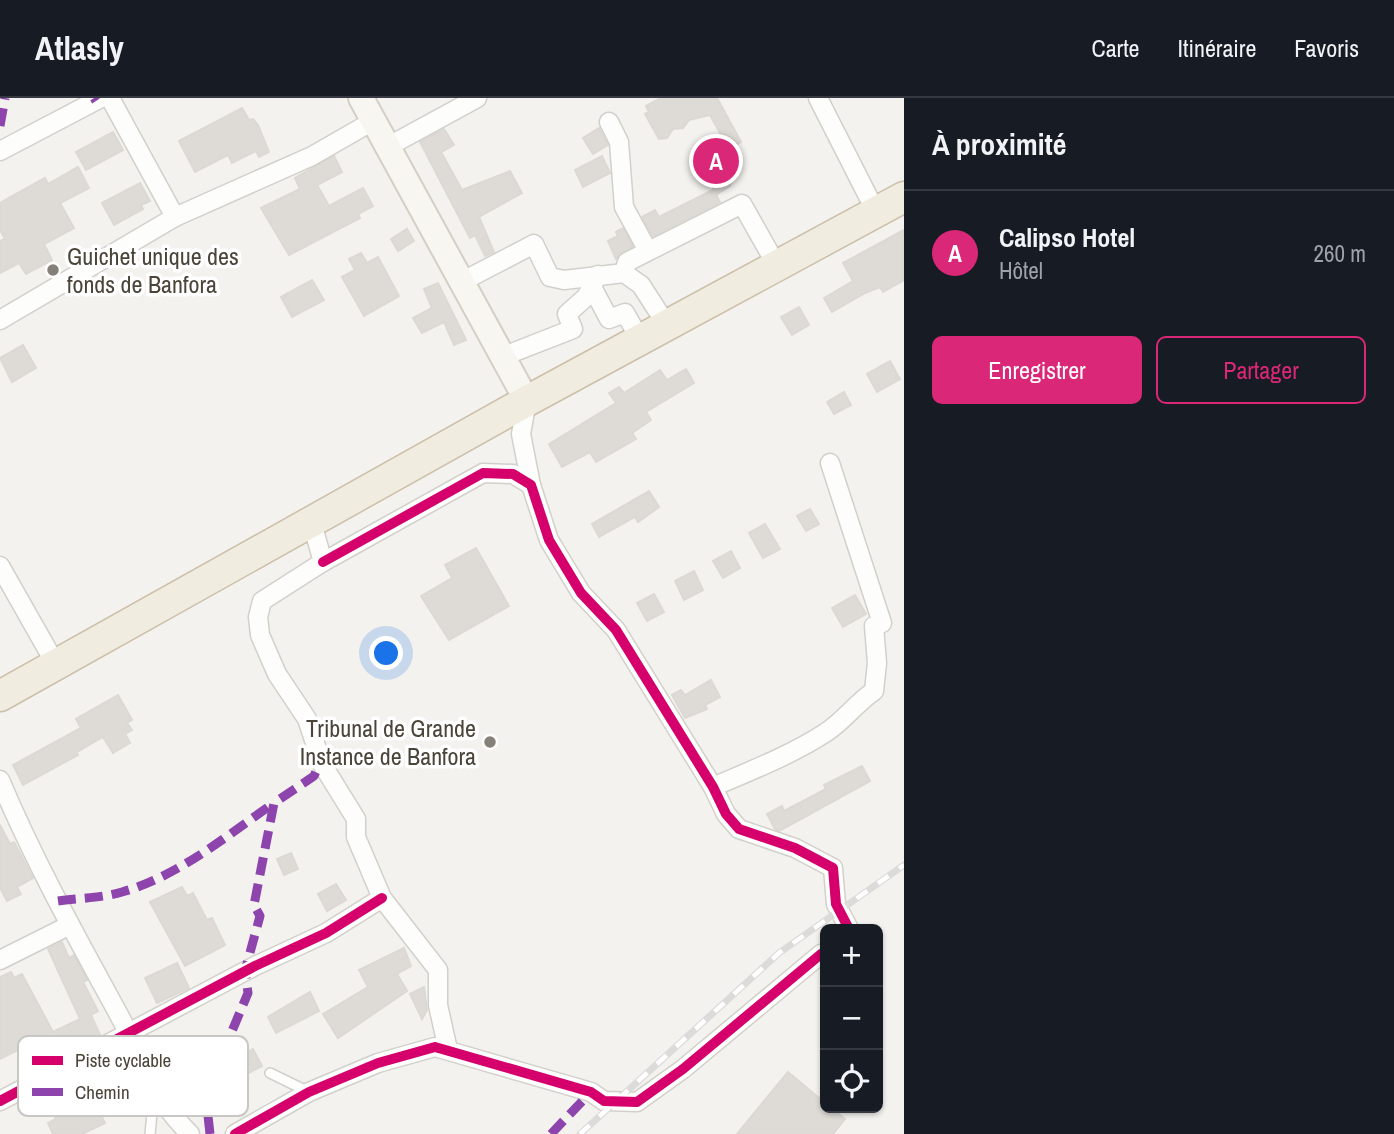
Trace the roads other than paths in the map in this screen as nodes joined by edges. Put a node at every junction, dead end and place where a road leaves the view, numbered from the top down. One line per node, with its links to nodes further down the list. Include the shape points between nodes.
1 (101, 98): 9 (street)
2 (110, 98): 12 (street)
3 (361, 98): 6 (main road)
4 (477, 98): 8 (street)
5 (818, 98): 11 (street)
6 (373, 121): 8 (main road); 12 (street, via 312,156)
7 (609, 122): 13 (street, via 619,142 624,207)
8 (389, 146): 16 (main road)
9 (0, 151)
10 (904, 197): 11 (highway)
11 (876, 212): 14 (highway)
12 (174, 217): 18 (street)
13 (648, 251): 14 (street, via 742,204); 15 (street, via 627,262)
14 (777, 266): 19 (highway)
15 (624, 273): 17 (street); 19 (street, via 641,285)
16 (463, 281): 17 (street, via 534,244 550,277); 21 (main road)
17 (594, 281): 20 (street, via 609,319 625,313); 21 (street, via 586,297 567,314 573,329)
18 (0, 320)
19 (668, 327): 20 (highway)
20 (641, 341): 22 (highway)
21 (504, 356): 22 (main road)
22 (527, 401): 24 (street, via 521,434); 25 (highway)
23 (830, 463): 31 (street, via 882,623 874,626 874,691 827,732)
24 (531, 485): 26 (street, via 513,474 483,473); 31 (street, via 555,551 581,593 616,630)
25 (311, 520): 26 (street); 28 (highway)
26 (323, 562): 32 (street, via 262,601 260,635 277,674 307,719 322,764 356,819 356,837)
27 (0, 566): 28 (street)
28 (55, 663): 29 (highway)
29 (0, 696)
30 (0, 780): 34 (street, via 26,842)
31 (713, 787): 33 (street, via 738,829 795,848 833,868 836,904)
32 (382, 898): 37 (street, via 326,933); 40 (street, via 439,970 438,1005)
33 (846, 924)
34 (70, 925): 36 (street); 37 (street)
35 (820, 955): 40 (street, via 637,1102 604,1101 591,1092)
36 (0, 960)
37 (128, 1032): 38 (street); 39 (street)
38 (121, 1036)
39 (130, 1036)
40 (448, 1050): 43 (street, via 435,1047 378,1063)
41 (270, 1073): 43 (lane)
42 (18, 1091): 44 (street)
43 (309, 1091): 49 (street)
44 (0, 1101)
45 (152, 1116): 47 (lane)
46 (173, 1116): 48 (street)
47 (150, 1134)
48 (190, 1134)
49 (235, 1134)

